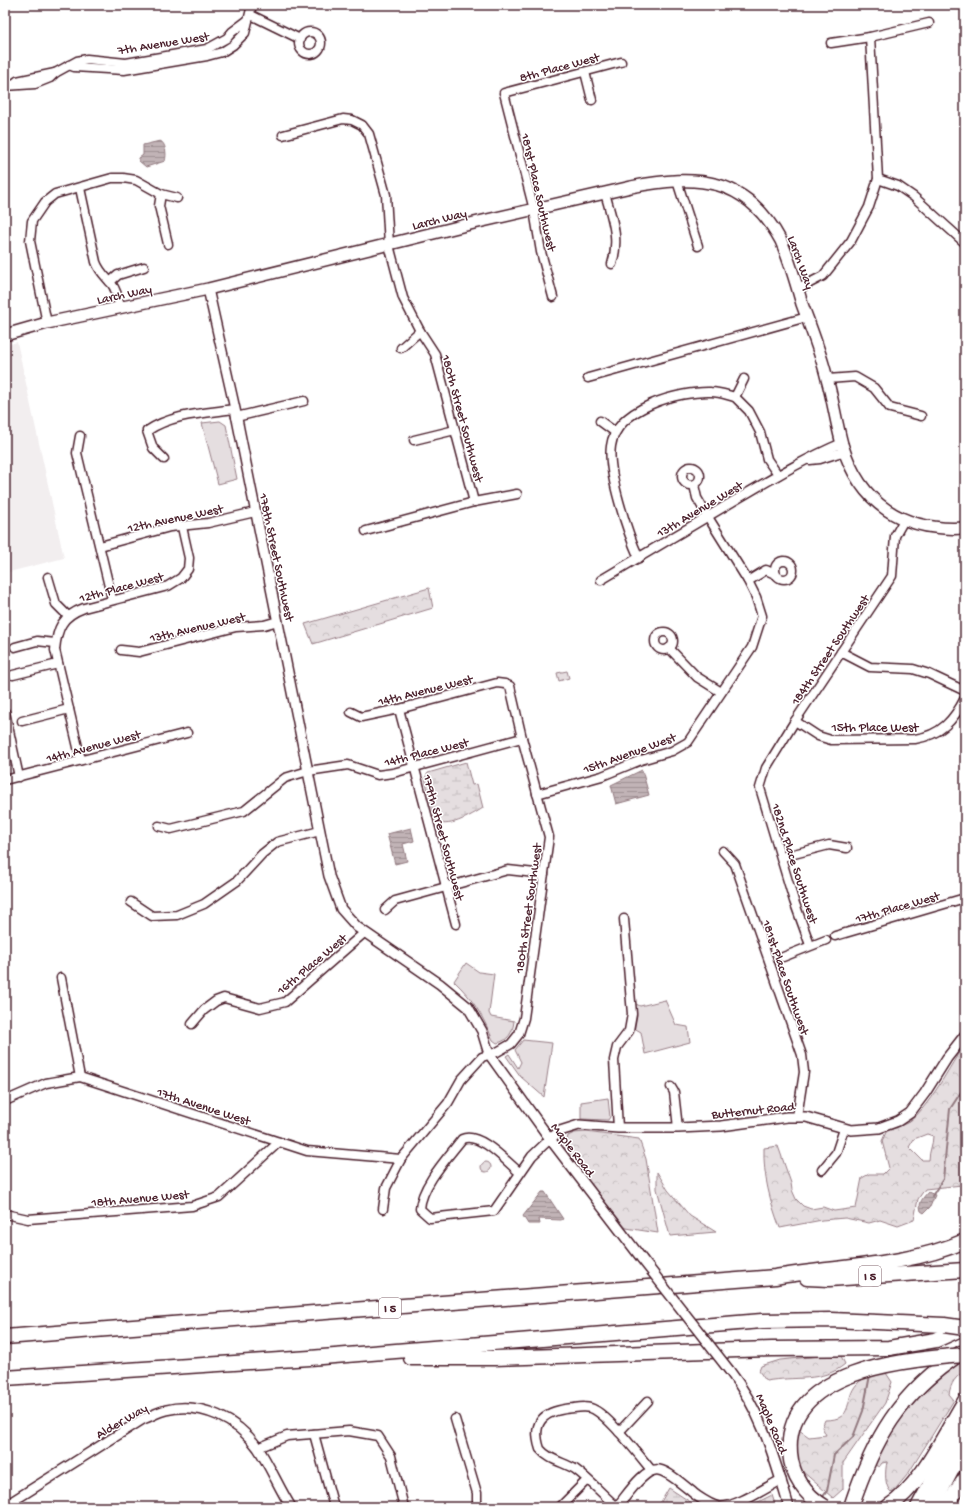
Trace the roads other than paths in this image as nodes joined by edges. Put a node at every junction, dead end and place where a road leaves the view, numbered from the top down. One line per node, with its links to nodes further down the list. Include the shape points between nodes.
1 (252, 5): 2 (street, 7th Avenue West)
2 (249, 18): 5 (street); 9 (street, 7th Avenue West, via 245,33 234,45 222,52 124,70 69,65 50,78 35,84)
3 (929, 23): 4 (street)
4 (870, 38): 6 (street); 13 (street)
5 (300, 39)
6 (831, 43)
7 (621, 62): 8 (street, 8th Place West)
8 (585, 72): 10 (street, 8th Place West); 11 (street)
9 (8, 86)
10 (504, 93): 19 (street, 181st Place Southwest)
11 (592, 100)
12 (283, 135): 22 (street, 180th Street Southwest, via 343,119 362,125 369,134 386,195)
13 (878, 179): 20 (street, via 898,186 914,197); 28 (street, via 869,207 851,241 823,276)
14 (677, 181): 17 (main road, Larch Way, via 655,182); 23 (street); 28 (main road, Larch Way, via 705,181 722,185 752,203 781,241)
15 (80, 188): 16 (street, via 112,178 123,178 136,180); 26 (street, via 98,270); 32 (street, via 54,194 39,209 32,221 30,241)
16 (161, 194): 18 (street); 21 (street, via 159,206)
17 (605, 194): 19 (main road, Larch Way); 24 (street, via 616,233 616,250)
18 (177, 198)
19 (534, 210): 22 (main road, Larch Way); 29 (street, 181st Place Southwest, via 541,252)
20 (965, 243)
21 (168, 244)
22 (390, 245): 27 (main road, Larch Way); 33 (street, 180th Street Southwest, via 403,298)
23 (698, 246)
24 (612, 264)
25 (144, 267): 26 (street, via 118,275)
26 (110, 282): 30 (street, via 118,295)
27 (208, 289): 30 (main road, Larch Way); 41 (street, 178th Street Southwest)
28 (798, 289): 31 (main road, Larch Way)
29 (553, 297)
30 (120, 308): 32 (main road, Larch Way)
31 (807, 317): 36 (street); 38 (main road, Larch Way)
32 (47, 323): 34 (main road, Larch Way)
33 (420, 332): 35 (street); 44 (street, 180th Street Southwest, via 435,354)
34 (5, 335)
35 (400, 348)
36 (588, 378)
37 (744, 379): 39 (street)
38 (828, 379): 42 (street, via 855,377 874,388 890,408); 48 (main road, Larch Way)
39 (735, 397): 45 (street, via 712,392 660,401 624,420); 50 (street, via 749,412 760,432 767,459)
40 (304, 401): 41 (street)
41 (235, 413): 49 (street, via 188,416 154,426 147,431 153,448); 54 (street, 178th Street Southwest)
42 (921, 416)
43 (600, 421): 45 (street)
44 (456, 430): 47 (street); 53 (street, 180th Street Southwest)
45 (615, 432): 61 (street, via 611,446 615,487 630,540)
46 (80, 436): 60 (street, via 77,453)
47 (414, 440)
48 (843, 447): 50 (street, 13th Avenue West, via 817,454); 56 (main road, Larch Way, via 858,480 892,515)
49 (164, 459)
50 (778, 475): 55 (street, 13th Avenue West)
51 (694, 485): 55 (street, 15th Avenue West, via 697,498)
52 (517, 494): 53 (street)
53 (474, 502): 59 (street)
54 (255, 512): 57 (street, 12th Avenue West); 68 (street, 178th Street Southwest)
55 (708, 517): 61 (street, 13th Avenue West); 65 (street, 15th Avenue West)
56 (904, 520): 58 (main road, Larch Way, via 931,528); 73 (street, 184th Street Southwest, via 895,536 892,576)
57 (182, 527): 60 (street, 12th Avenue West, via 170,527); 66 (street, 12th Place West, via 189,558 188,569 181,578 168,586)
58 (965, 528)
59 (366, 531)
60 (100, 546): 66 (street)
61 (638, 558): 64 (street, 13th Avenue West)
62 (775, 574): 65 (street, via 766,570)
63 (48, 577): 67 (street, via 56,604)
64 (602, 580)
65 (748, 581): 78 (street, 15th Avenue West, via 762,616 752,647)
66 (112, 599): 67 (street, 12th Place West, via 84,608)
67 (65, 619): 69 (street)
68 (278, 621): 72 (street, 13th Avenue West, via 236,627 139,652); 90 (street, 178th Street Southwest)
69 (55, 643): 70 (street, via 37,641); 74 (street)
70 (15, 646)
71 (669, 648): 78 (street, via 697,677)
72 (121, 650)
73 (841, 652): 77 (street, via 870,667 913,669); 85 (street, 184th Street Southwest)
74 (58, 664): 75 (street); 80 (street)
75 (13, 675)
76 (505, 684): 81 (street, 14th Avenue West, via 497,683); 87 (street, 180th Street Southwest, via 510,686)
77 (965, 691)
78 (721, 692): 94 (street, 15th Avenue West, via 688,742 672,751 602,776)
79 (965, 698): 85 (street, 15th Place West, via 948,724 927,737 915,739 831,740 818,736)
80 (69, 709): 84 (street); 88 (street)
81 (399, 709): 83 (street, 14th Avenue West, via 361,717); 89 (street, 179th Street Southwest)
82 (5, 712): 91 (street)
83 (351, 712)
84 (22, 721)
85 (795, 721): 93 (street, 184th Street Southwest, via 766,768)
86 (187, 733): 88 (street, 14th Avenue West)
87 (522, 738): 89 (street, 14th Place West); 94 (street, 180th Street Southwest)
88 (81, 760): 91 (street, 14th Avenue West)
89 (415, 768): 90 (street, 14th Place West, via 378,775 348,765); 101 (street, 179th Street Southwest)
90 (308, 771): 95 (street, 14th Place West, via 285,778 244,811 171,829); 96 (street, 178th Street Southwest)
91 (19, 777): 92 (street, 14th Avenue West)
92 (5, 780)
93 (760, 788): 99 (street, 182nd Place Southwest)
94 (537, 794): 100 (street, 180th Street Southwest, via 549,837)
95 (159, 826)
96 (320, 832): 103 (street, via 278,842 262,854 237,881 204,904 177,915 152,916); 107 (street, Maple Road, via 336,897 347,917)
97 (847, 848): 99 (street, via 829,845)
98 (723, 851): 119 (street, 181st Place Southwest, via 735,864 802,1055 804,1072)
99 (782, 857): 110 (street, 182nd Place Southwest)
100 (544, 874): 101 (street, via 508,870); 115 (street, 180th Street Southwest, via 519,1034 511,1044)
101 (446, 887): 104 (street, via 395,901); 106 (street, 179th Street Southwest)
102 (965, 898): 108 (street, 17th Place West)
103 (131, 902)
104 (385, 910)
105 (624, 919): 120 (street, via 632,1014 629,1030 617,1047 614,1060)
106 (456, 924)
107 (364, 933): 113 (street, 16th Place West, via 285,1002 266,1008 224,998 204,1010); 115 (street, Maple Road, via 440,984 468,1007 482,1031)
108 (835, 936)
109 (826, 940): 110 (street)
110 (810, 945): 111 (street)
111 (782, 957)
112 (62, 978): 116 (street)
113 (192, 1024)
114 (965, 1035): 122 (street, Butternut Road, via 925,1094 905,1118 872,1130)
115 (489, 1054): 123 (street, Maple Road); 125 (street, via 482,1057 461,1080 448,1103)
116 (80, 1077): 118 (street, 17th Avenue West, via 46,1083); 124 (street, 17th Avenue West)
117 (671, 1087): 121 (street, via 674,1092)
118 (5, 1101)
119 (797, 1117): 121 (street, Butternut Road); 122 (street, Butternut Road, via 806,1117)
120 (618, 1128): 121 (street, Butternut Road); 123 (street, Butternut Road, via 579,1125 560,1131)
121 (678, 1128)
122 (844, 1129): 126 (street, via 836,1153)
123 (550, 1139): 127 (street); 150 (street, Maple Road, bridge, via 753,1404)
124 (279, 1142): 125 (street, 17th Avenue West, via 307,1151); 129 (street, 18th Avenue West, via 219,1197 192,1206 28,1219)
125 (401, 1159): 128 (street, via 386,1188)
126 (822, 1170)
127 (519, 1172): 127 (street, via 494,1211 430,1218 420,1209 420,1200 430,1182 462,1139 470,1136 482,1141)
128 (383, 1210)
129 (5, 1214)
130 (965, 1241): 132 (highway, via 906,1260)
131 (965, 1270): 132 (highway, I 5, via 829,1279)
132 (775, 1277): 134 (highway, I 5)
133 (965, 1327): 137 (highway, bridge, via 832,1320 762,1321); 137 (highway, via 936,1340 889,1348 496,1358)
134 (5, 1338)
135 (965, 1351): 160 (highway, via 922,1383 893,1416 865,1466)
136 (965, 1355): 159 (highway, bridge, via 919,1360 865,1371 820,1390 806,1403 791,1435 791,1460 803,1488)
137 (310, 1358): 138 (highway)
138 (5, 1378)
139 (648, 1401): 143 (street)
140 (965, 1401): 161 (highway, via 918,1479)
141 (455, 1419): 155 (street, via 477,1493)
142 (965, 1420): 162 (highway)
143 (619, 1432): 147 (street); 149 (street, via 597,1410 586,1407 551,1411 541,1419 537,1431 540,1449 544,1454 567,1464)
144 (314, 1434): 146 (street, via 287,1436); 153 (street); 154 (street, via 349,1431 378,1436 391,1456)
145 (965, 1445): 163 (highway)
146 (258, 1448): 151 (street, Alder Way, via 237,1426 218,1415 195,1409 167,1410 143,1419); 152 (street, Alder Way)
147 (652, 1471): 150 (street, via 659,1470 668,1474 705,1502 718,1507 732,1505); 157 (street, via 644,1475)
148 (965, 1479): 164 (highway)
149 (587, 1480): 156 (street); 157 (street)
150 (781, 1480): 158 (street, Maple Road)
151 (5, 1506)
152 (291, 1507)
153 (334, 1507)
154 (404, 1507)
155 (477, 1507)
156 (560, 1507)
157 (617, 1507)
158 (789, 1507)
159 (825, 1507)
160 (851, 1507)
161 (888, 1507)
162 (918, 1507)
163 (932, 1507)
164 (945, 1507)

